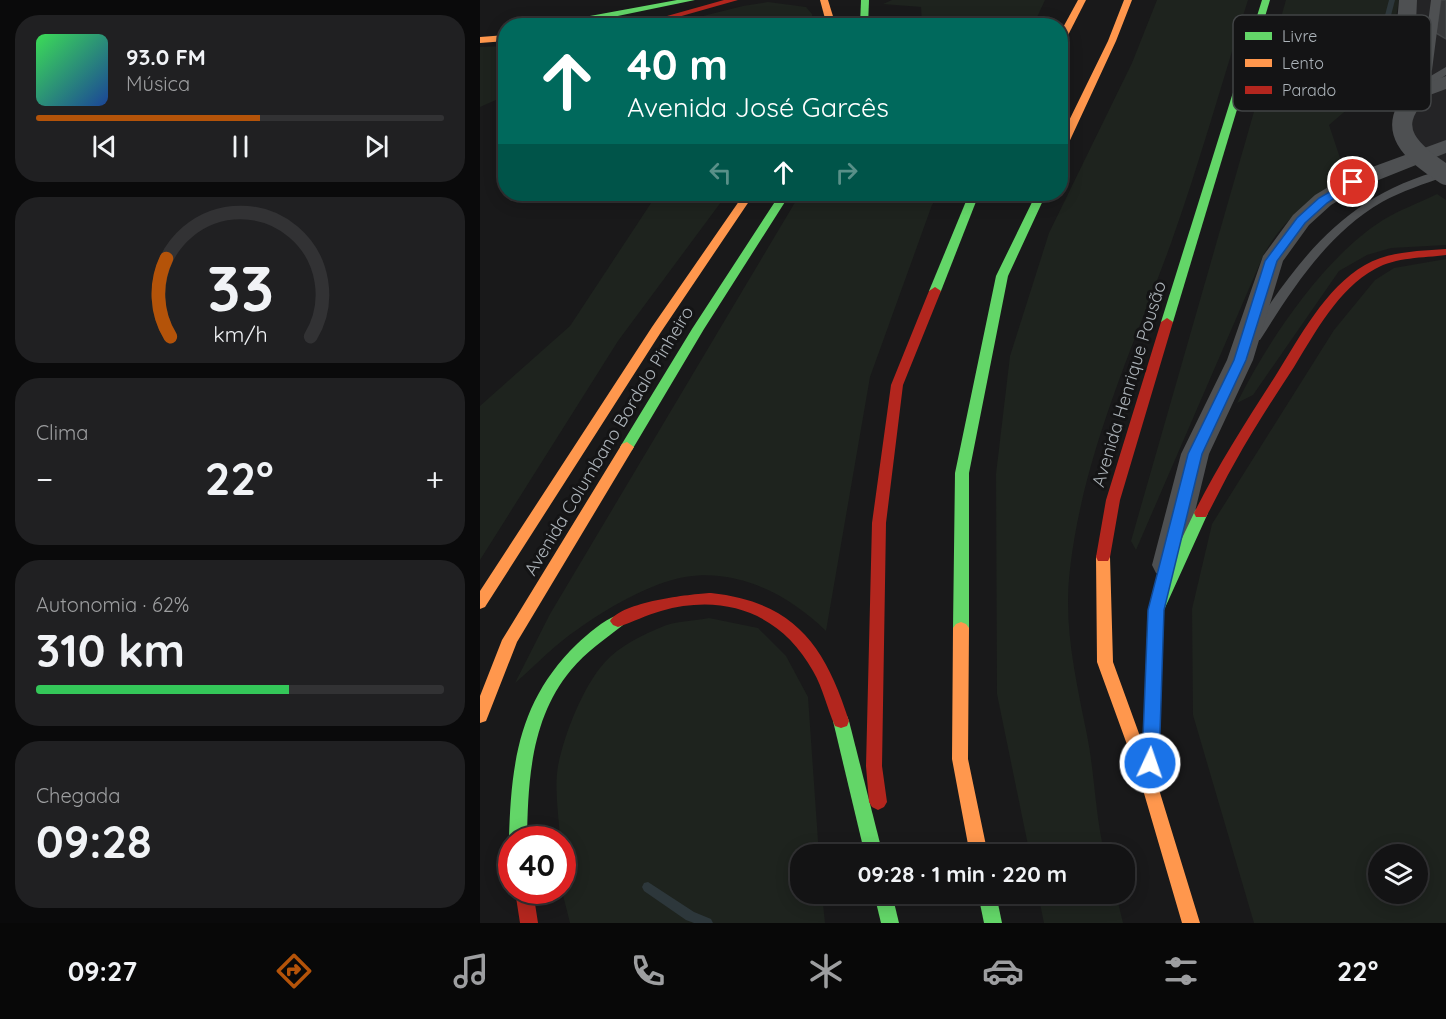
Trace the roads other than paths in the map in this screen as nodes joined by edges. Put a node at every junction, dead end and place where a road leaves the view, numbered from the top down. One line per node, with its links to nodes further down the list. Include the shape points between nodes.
1 (691, 0): 12 (main road)
2 (734, 0): 13 (main road)
3 (824, 0): 14 (main road)
4 (865, 0): 15 (main road)
5 (1082, 0): 17 (main road)
6 (1128, 0): 26 (main road)
7 (1266, 0): 10 (main road, Avenida Henrique Pousão)
8 (1408, 0): 11 (street)
9 (1436, 0): 20 (lane)
10 (1261, 15)
11 (1407, 15)
12 (599, 18)
13 (656, 18)
14 (830, 18)
15 (864, 18)
16 (498, 27): 18 (main road)
17 (1068, 27)
18 (480, 28)
19 (498, 39): 21 (main road)
20 (1431, 39)
21 (480, 40)
22 (1446, 70): 23 (lane)
23 (1431, 81)
24 (1233, 107): 38 (main road, Avenida Henrique Pousão, via 1127,451 1102,560 1105,662)
25 (1402, 111): 28 (street, bridge, via 1400,127 1415,152)
26 (1068, 134)
27 (1446, 146): 34 (street, via 1353,182 1323,200 1301,220 1271,261)
28 (1443, 174): 34 (lane, via 1377,201 1348,221 1282,294)
29 (744, 201): 35 (main road, Avenida Columbano Bordalo Pinheiro)
30 (781, 201): 37 (main road, Avenida Columbano Bordalo Pinheiro, via 510,640)
31 (971, 201): 41 (main road, via 897,385 879,523 874,766)
32 (1038, 201): 42 (main road, via 1002,276 962,472 960,759)
33 (1446, 252): 36 (main road, via 1400,257 1371,267 1346,287 1317,322 1221,470)
34 (1240, 360): 36 (street, via 1195,454)
35 (480, 603)
36 (1156, 610): 38 (main road)
37 (480, 716)
38 (1149, 783): 50 (main road, Avenida Henrique Pousão)
39 (518, 826): 40 (main road, via 518,777 533,720 571,657 632,614 670,602 709,597 771,613 797,634 821,667 845,735)
40 (871, 844)
41 (883, 844)
42 (977, 844)
43 (526, 904): 47 (main road)
44 (886, 904): 48 (main road)
45 (889, 904): 48 (main road)
46 (989, 904): 49 (main road)
47 (529, 923)
48 (891, 923)
49 (993, 923)
50 (1191, 923)

